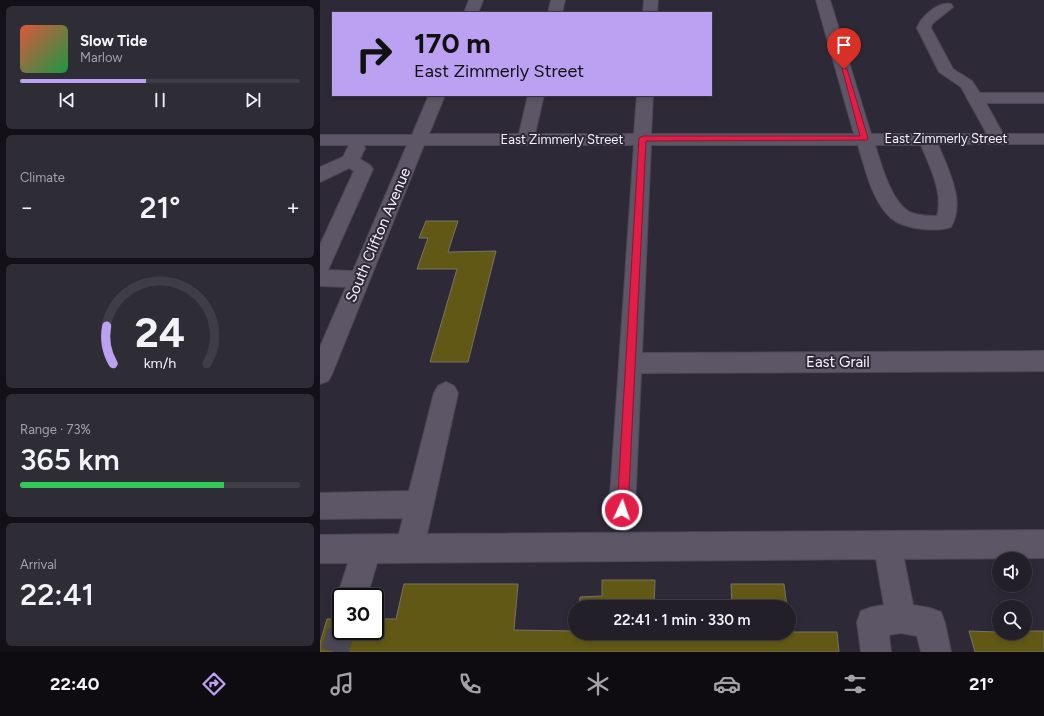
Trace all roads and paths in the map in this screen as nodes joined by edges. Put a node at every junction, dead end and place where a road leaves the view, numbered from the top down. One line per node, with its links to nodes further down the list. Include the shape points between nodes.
1 (476, 0): 6 (street)
2 (558, 0): 7 (street)
3 (651, 0): 8 (street)
4 (823, 0): 15 (street)
5 (946, 7): 12 (street, via 926,22 924,28 947,72 964,81)
6 (471, 12)
7 (555, 12)
8 (650, 12)
9 (437, 96): 22 (street, South Clifton Avenue)
10 (536, 96): 17 (street)
11 (645, 96): 14 (street)
12 (976, 98): 13 (street); 18 (street)
13 (1044, 98)
14 (643, 138): 15 (street, East Zimmerly Street); 17 (street, East Zimmerly Street); 29 (street)
15 (864, 138): 16 (street, East Zimmerly Street); 16 (street, via 877,175 897,213 909,220 944,222 948,196)
16 (927, 138): 18 (street, East Zimmerly Street)
17 (526, 139): 22 (street, East Zimmerly Street)
18 (998, 139): 19 (street, East Zimmerly Street)
19 (1044, 139)
20 (320, 140): 21 (street, East Zimmerly Street)
21 (360, 140): 22 (street, East Zimmerly Street); 23 (street)
22 (418, 140): 27 (street, South Clifton Avenue)
23 (350, 161): 24 (street); 25 (street, via 364,169)
24 (320, 175)
25 (320, 267)
26 (320, 278): 27 (street)
27 (360, 279): 30 (street, South Clifton Avenue)
28 (1044, 361): 29 (street, East Grail)
29 (631, 362): 34 (street)
30 (320, 374)
31 (446, 392): 32 (street)
32 (419, 504): 33 (street); 38 (street)
33 (320, 506)
34 (622, 510)
35 (1044, 544): 36 (street)
36 (887, 545): 38 (street); 41 (street)
37 (367, 548): 38 (street); 39 (street); 40 (street)
38 (410, 548)
39 (320, 549)
40 (355, 588)
41 (901, 618): 42 (street, via 872,622); 43 (street, via 930,623)
42 (876, 652)
43 (936, 652)

